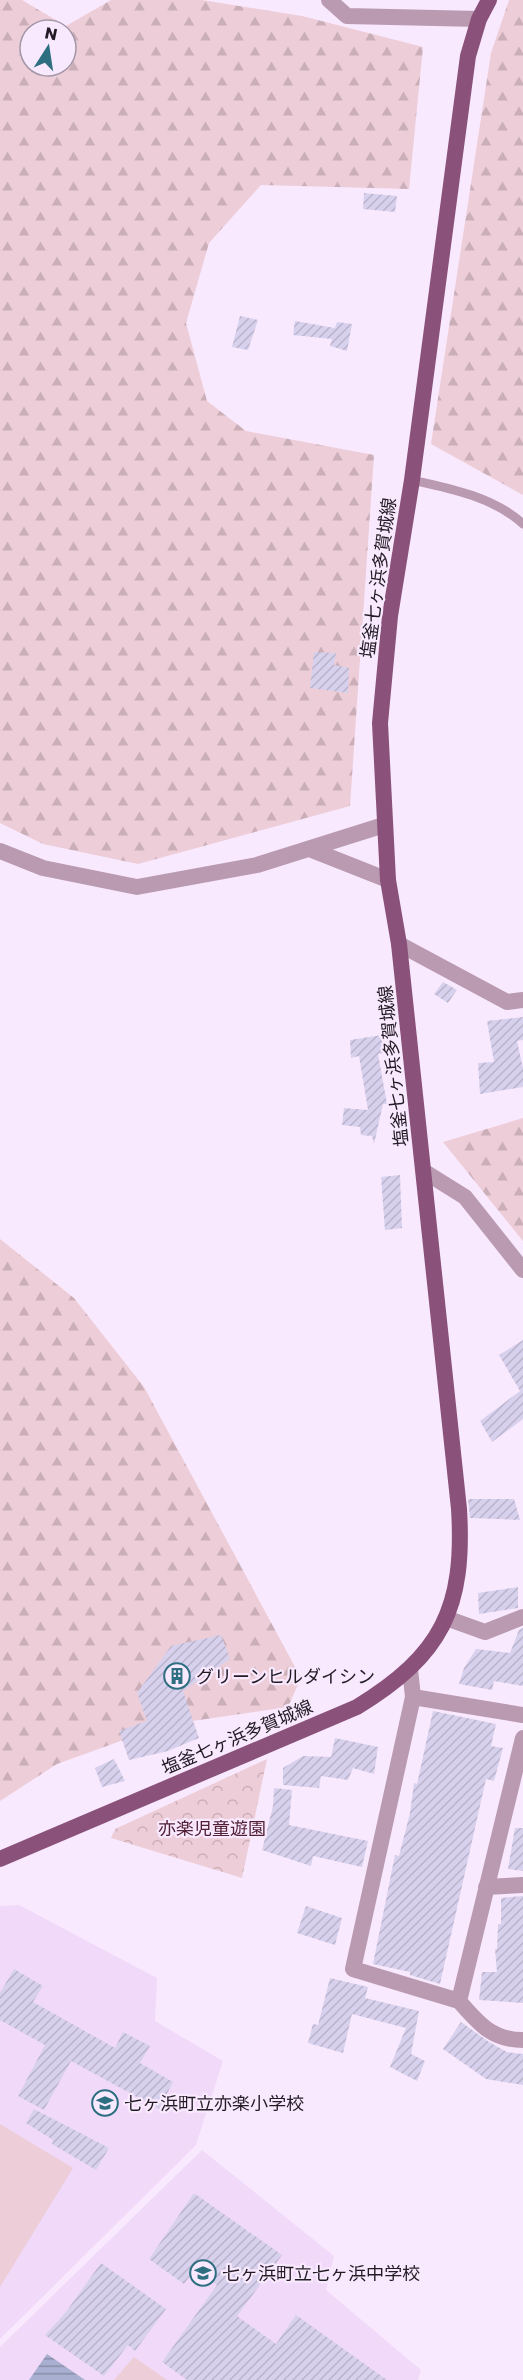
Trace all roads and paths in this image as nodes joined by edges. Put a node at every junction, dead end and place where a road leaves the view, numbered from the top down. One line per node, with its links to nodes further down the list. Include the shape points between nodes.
1 (329, 0): 3 (street, via 347,16)
2 (489, 0): 3 (main road, 塩釜七ヶ浜多賀城線)
3 (479, 19): 4 (main road, 塩釜七ヶ浜多賀城線, via 468,56)
4 (412, 480): 5 (lane, via 486,501); 6 (main road, 塩釜七ヶ浜多賀城線, via 390,616 380,723)
5 (523, 524)
6 (384, 825): 7 (street); 9 (main road, 塩釜七ヶ浜多賀城線)
7 (312, 850): 8 (street, via 257,865 137,886 43,868); 9 (street)
8 (0, 851)
9 (388, 880): 10 (main road, 塩釜七ヶ浜多賀城線)
10 (399, 944): 11 (street, via 507,1002); 12 (main road, 塩釜七ヶ浜多賀城線)
11 (523, 1000)
12 (425, 1172): 13 (street, via 465,1197); 15 (main road, 塩釜七ヶ浜多賀城線, via 461,1541 461,1568)
13 (523, 1270)
14 (523, 1617): 15 (street, via 485,1632)
15 (446, 1618): 16 (main road, 塩釜七ヶ浜多賀城線)
16 (410, 1669): 17 (street); 20 (main road, 塩釜七ヶ浜多賀城線, via 357,1707)
17 (413, 1697): 18 (street); 23 (street, via 353,1969)
18 (523, 1715)
19 (523, 1738): 22 (street)
20 (0, 1859)
21 (523, 1885): 22 (street)
22 (486, 1887): 23 (street)
23 (459, 2001): 24 (street, via 479,2024 505,2040)
24 (523, 2040)

